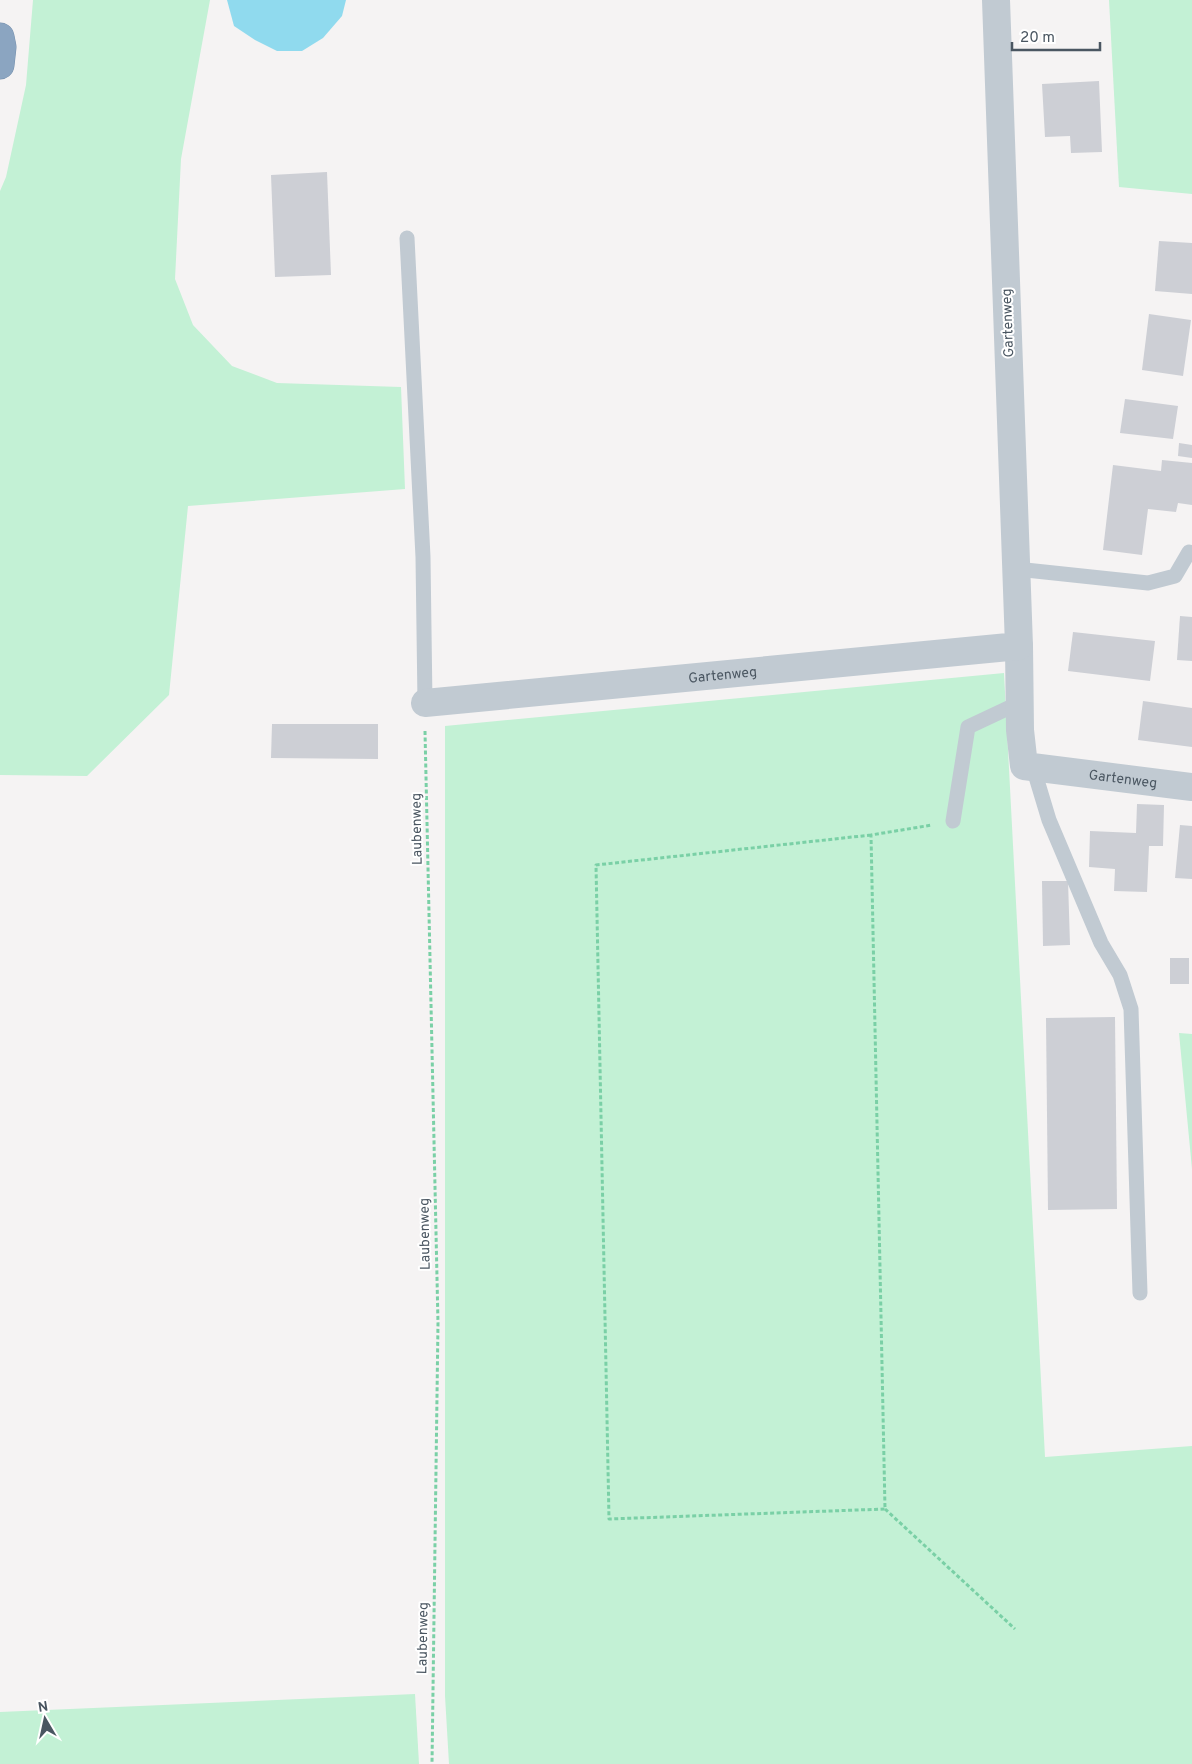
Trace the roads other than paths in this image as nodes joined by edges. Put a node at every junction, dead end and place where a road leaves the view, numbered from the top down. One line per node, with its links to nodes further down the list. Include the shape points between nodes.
1 (996, 0): 6 (street, Gartenweg)
2 (0, 37): 3 (highway)
3 (0, 65)
4 (407, 238): 8 (lane, via 423,557)
5 (1189, 552): 6 (lane, via 1175,576 1148,584)
6 (1016, 569): 7 (street, Gartenweg)
7 (1019, 646): 8 (street, Gartenweg); 9 (street, Gartenweg)
8 (425, 703)
9 (1019, 703): 10 (street, Gartenweg, via 1024,766); 12 (lane, via 968,727)
10 (1033, 767): 11 (street, Gartenweg); 13 (lane, via 1052,828 1101,943 1120,975 1131,1009)
11 (1192, 787)
12 (953, 822)
13 (1140, 1293)

